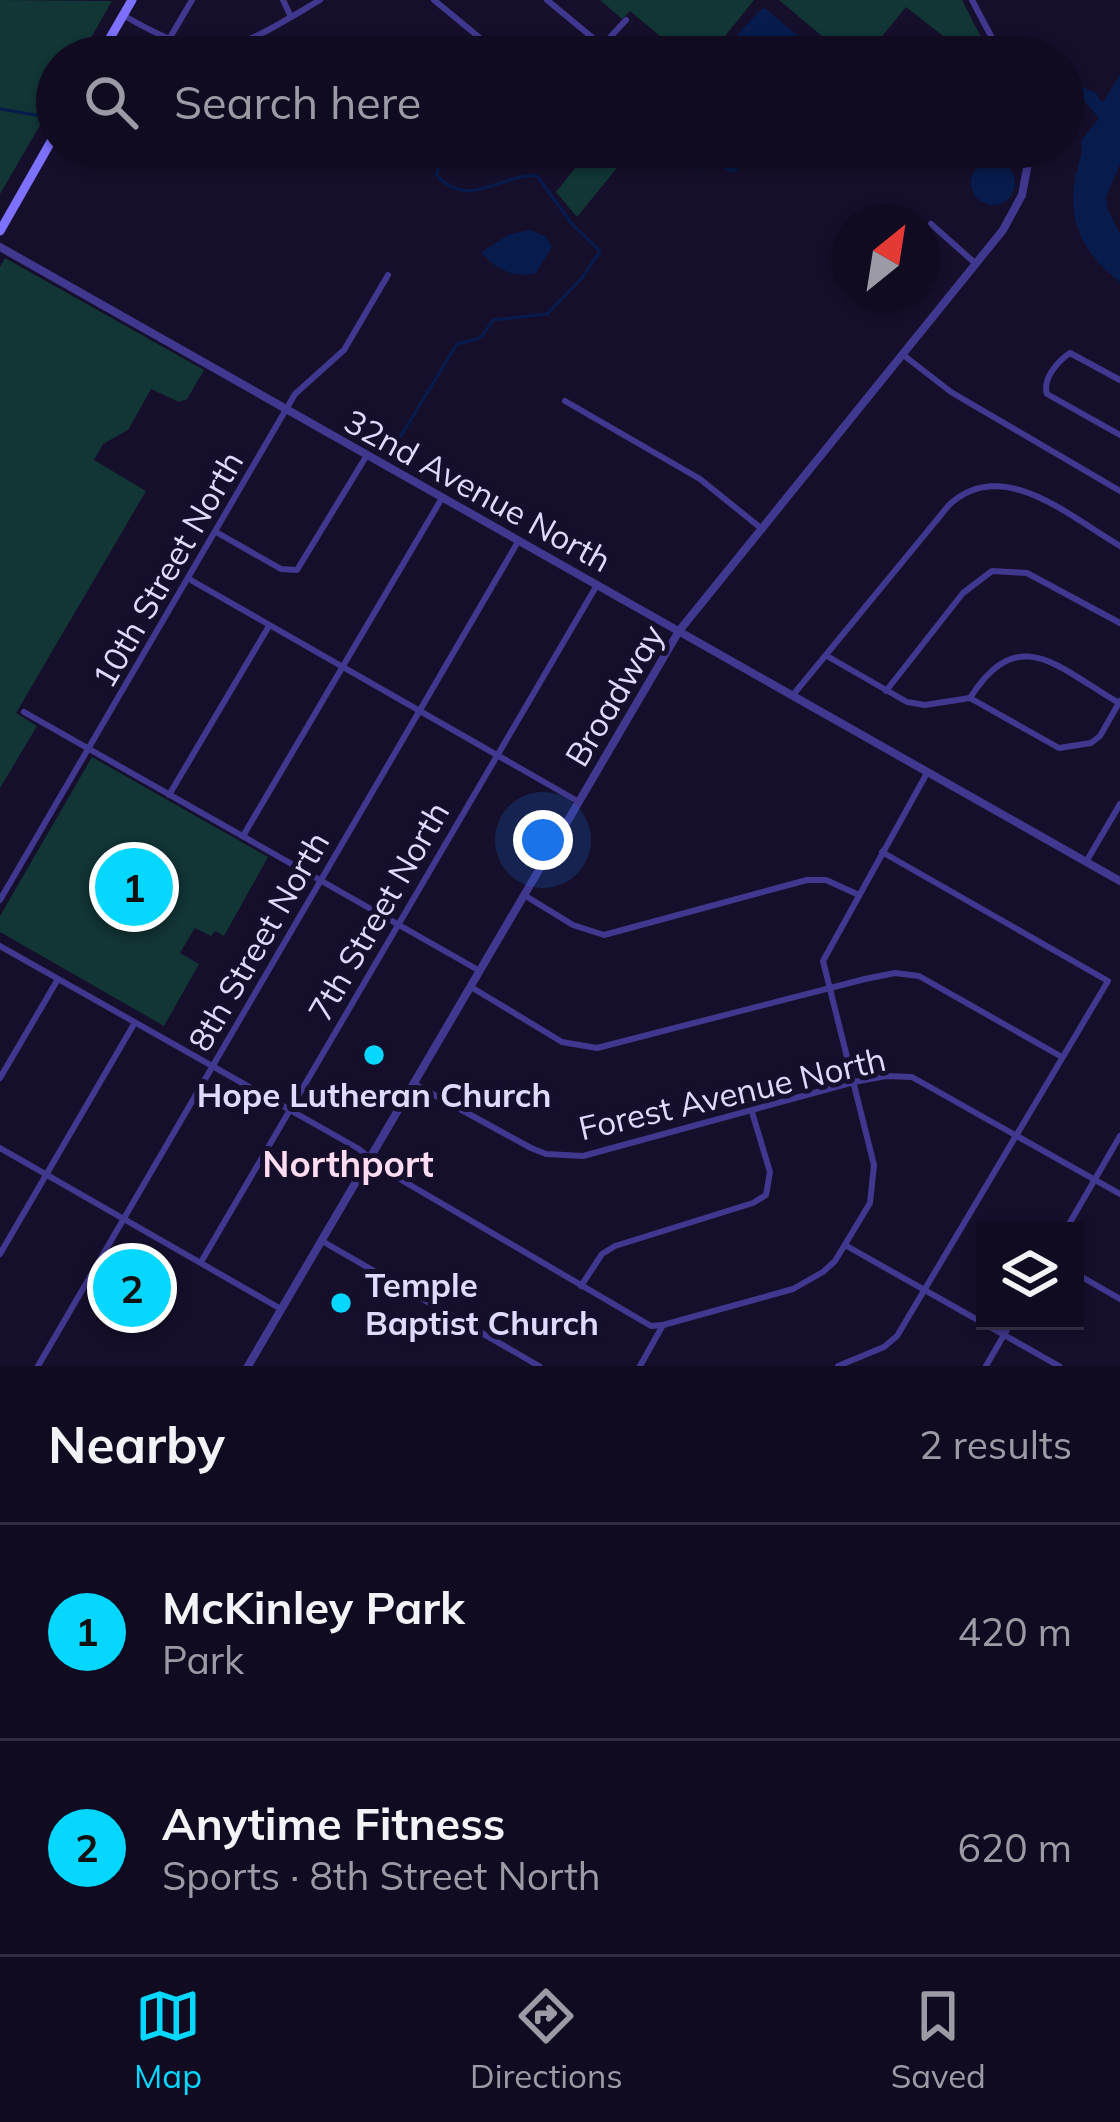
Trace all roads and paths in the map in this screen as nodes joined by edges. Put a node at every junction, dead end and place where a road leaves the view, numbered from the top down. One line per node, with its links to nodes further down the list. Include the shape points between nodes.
1 (132, 0): 8 (main road)
2 (192, 0): 13 (street)
3 (283, 0): 9 (street)
4 (320, 0): 9 (street)
5 (434, 0): 15 (street)
6 (547, 0): 16 (street)
7 (973, 0): 18 (street)
8 (123, 15): 11 (main road); 12 (street)
9 (291, 17): 14 (street)
10 (626, 20): 17 (street)
11 (111, 36)
12 (161, 36)
13 (170, 36)
14 (255, 36)
15 (478, 36)
16 (589, 36)
17 (612, 36)
18 (991, 36)
19 (36, 167): 21 (main road)
20 (1029, 168): 24 (street, Broadway, via 1014,212)
21 (0, 230)
22 (940, 232): 24 (street)
23 (0, 247): 29 (street, 32nd Avenue North)
24 (975, 263): 26 (street, Broadway)
25 (388, 274): 29 (street, 10th Street North, via 344,350 302,385)
26 (902, 354): 32 (street, via 951,392); 34 (street, Broadway)
27 (1120, 380): 30 (street, via 1070,353 1045,388)
28 (566, 400): 34 (street, via 700,479)
29 (287, 410): 31 (street, 32nd Avenue North); 35 (street, 10th Street North)
30 (1120, 435)
31 (367, 454): 33 (street, 32nd Avenue North); 35 (street, via 297,570)
32 (1120, 491)
33 (443, 497): 36 (street, 32nd Avenue North); 44 (street)
34 (762, 529): 42 (street, Broadway)
35 (216, 532): 38 (street, 10th Street North)
36 (519, 540): 39 (street, 32nd Avenue North); 49 (street, 8th Street North)
37 (1119, 542): 43 (street, via 1011,485 970,488)
38 (189, 579): 41 (street); 51 (street, 10th Street North)
39 (597, 585): 42 (street, 32nd Avenue North); 52 (street, 7th Street North)
40 (1120, 623): 45 (street, via 1027,573 992,572 964,592)
41 (269, 626): 44 (street); 54 (street)
42 (679, 631): 46 (street, 32nd Avenue North); 55 (street, Broadway)
43 (826, 656): 45 (street); 46 (street)
44 (343, 667): 49 (street); 57 (street)
45 (886, 691): 47 (street, via 925,705)
46 (793, 695): 53 (street, 32nd Avenue North)
47 (970, 698): 48 (street, via 1002,660 1029,655); 48 (street, via 1059,748 1091,743)
48 (1119, 702)
49 (419, 711): 52 (street); 60 (street, 8th Street North)
50 (24, 712): 51 (street)
51 (90, 749): 54 (street); 64 (street, 10th Street North)
52 (496, 755): 55 (street); 65 (street, 7th Street North)
53 (928, 772): 58 (street); 59 (street, 32nd Avenue North)
54 (169, 794): 57 (street)
55 (579, 802): 62 (street, Broadway)
56 (1120, 804): 59 (street)
57 (243, 836): 60 (street)
58 (883, 852): 63 (street); 72 (street, via 1108,981)
59 (1086, 862): 61 (street, 32nd Avenue North)
60 (322, 881): 65 (street); 73 (street, 8th Street North)
61 (1120, 881)
62 (524, 895): 63 (street, via 604,934 807,880); 67 (street, Broadway)
63 (859, 895): 70 (street, via 823,961)
64 (0, 900)
65 (398, 924): 67 (street); 77 (street, 7th Street North)
66 (0, 946): 68 (street)
67 (480, 971): 69 (street, Broadway)
68 (58, 979): 71 (street); 74 (street)
69 (470, 987): 70 (street, via 562,1042 597,1048); 76 (street, Broadway)
70 (827, 989): 72 (street, via 895,973 919,976); 75 (street)
71 (135, 1023): 73 (street); 83 (street)
72 (1062, 1057): 79 (street)
73 (213, 1066): 77 (street); 86 (street, 8th Street North)
74 (0, 1078)
75 (854, 1082): 78 (street, Forest Avenue North); 79 (street, Forest Avenue North, via 911,1077); 89 (street, via 875,1182)
76 (414, 1084): 78 (street, Forest Avenue North, via 531,1148 562,1156); 82 (street, Broadway)
77 (290, 1110): 82 (street); 91 (street, 7th Street North)
78 (752, 1112): 93 (street, via 770,1172 766,1195 615,1246)
79 (1018, 1134): 84 (street, Forest Avenue North); 94 (street)
80 (1120, 1136): 84 (street)
81 (0, 1148): 83 (street)
82 (369, 1159): 88 (street, Broadway); 93 (street)
83 (46, 1174): 86 (street); 90 (street)
84 (1095, 1179): 85 (street, Forest Avenue North); 87 (street)
85 (1120, 1194)
86 (124, 1219): 91 (street); 100 (street, 8th Street North)
87 (1070, 1222)
88 (322, 1240): 96 (street, Broadway); 102 (street)
89 (845, 1245): 94 (street); 97 (street, via 824,1272 793,1289)
90 (0, 1254)
91 (201, 1262): 96 (street)
92 (1084, 1278): 95 (street)
93 (580, 1286): 97 (street, via 651,1326)
94 (925, 1290): 99 (street); 104 (street, via 897,1336)
95 (1120, 1299)
96 (281, 1309): 101 (street, Broadway)
97 (663, 1325): 103 (street)
98 (1007, 1330): 99 (street)
99 (1004, 1335): 105 (street); 106 (street)
100 (38, 1366)
101 (248, 1366)
102 (539, 1366)
103 (640, 1366)
104 (838, 1366)
105 (986, 1366)
106 (1059, 1366)

